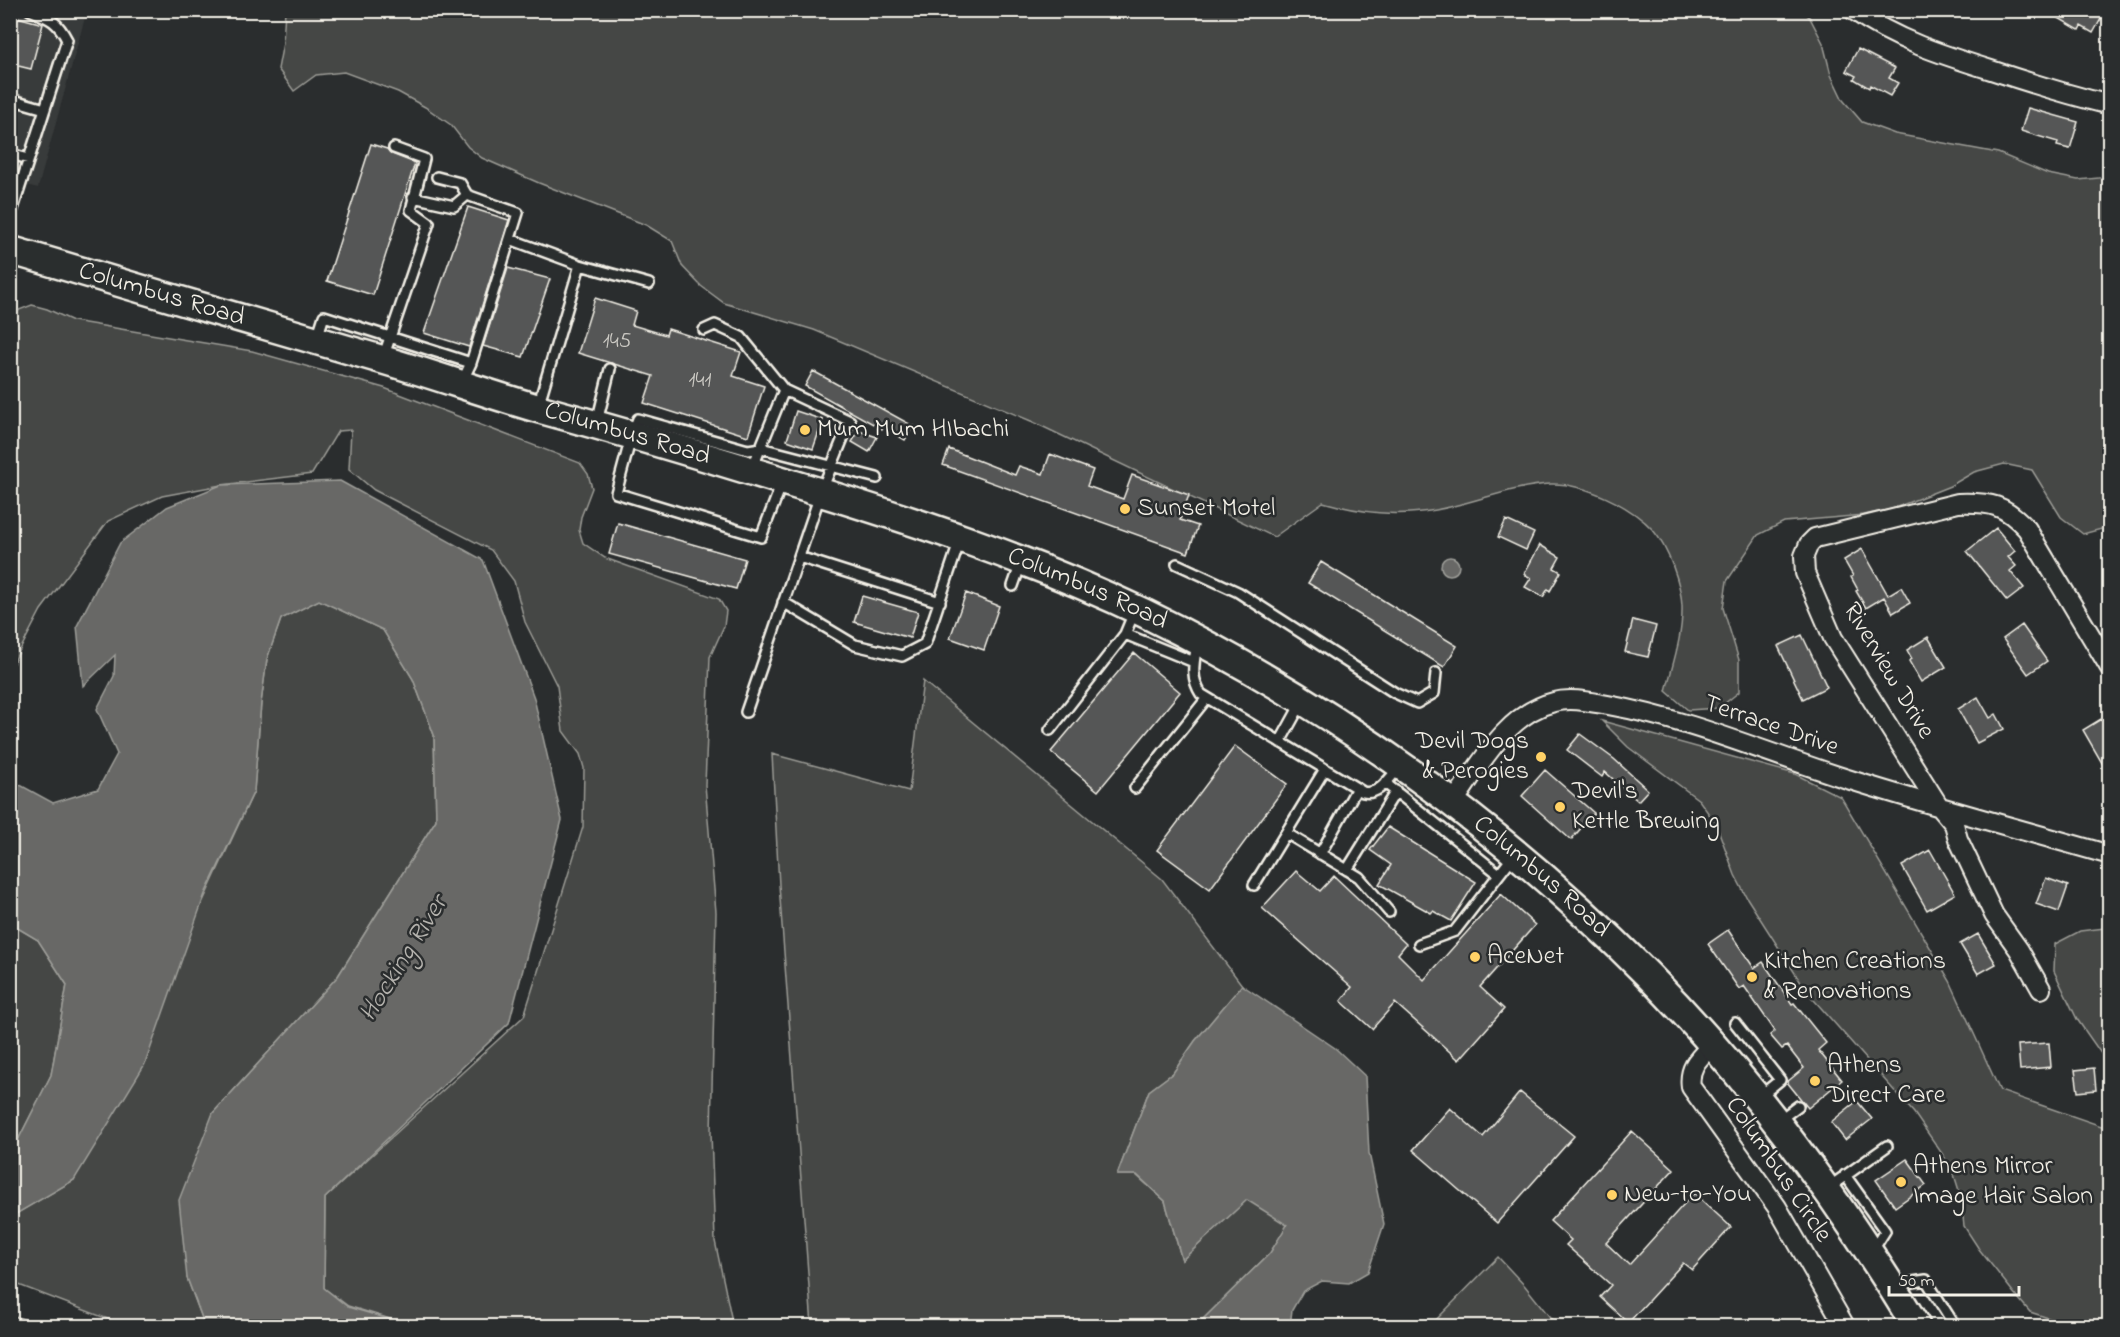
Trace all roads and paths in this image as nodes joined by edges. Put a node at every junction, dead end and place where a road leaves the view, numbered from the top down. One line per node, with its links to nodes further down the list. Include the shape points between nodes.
1 (30, 10): 5 (lane, via 60,26 67,40)
2 (1853, 10): 4 (street, via 1873,25 1919,46)
3 (10, 99): 5 (lane)
4 (2109, 105)
5 (45, 109): 8 (lane)
6 (393, 148): 11 (lane, via 424,159)
7 (10, 154): 8 (lane)
8 (29, 159): 12 (lane)
9 (437, 177): 10 (lane, via 460,183)
10 (467, 195): 11 (lane, via 454,206); 13 (lane, via 518,213)
11 (414, 196): 18 (lane, via 411,210 429,223)
12 (10, 218)
13 (510, 239): 15 (lane); 20 (lane)
14 (10, 250): 18 (main road, Columbus Road, via 316,341)
15 (580, 265): 16 (lane); 22 (lane)
16 (649, 284)
17 (704, 330): 21 (lane, via 715,325 741,337)
18 (386, 348): 20 (main road, Columbus Road)
19 (610, 369): 23 (lane)
20 (466, 374): 22 (main road, Columbus Road)
21 (784, 390): 25 (lane); 26 (lane, via 850,421)
22 (538, 408): 23 (main road, Columbus Road)
23 (596, 424): 24 (main road, Columbus Road)
24 (632, 434): 25 (main road, Columbus Road); 28 (lane, via 616,493 761,537)
25 (756, 460): 26 (lane); 28 (main road, Columbus Road)
26 (831, 466): 27 (lane); 29 (lane)
27 (877, 477)
28 (783, 481): 29 (main road, Columbus Road)
29 (821, 492): 30 (main road, Columbus Road); 31 (lane)
30 (961, 538): 32 (main road, Columbus Road); 36 (lane)
31 (799, 557): 35 (lane); 36 (lane)
32 (1022, 560): 34 (lane); 37 (main road, Columbus Road)
33 (1177, 564): 40 (lane, via 1238,592 1395,693 1417,703 1434,693)
34 (1013, 586)
35 (783, 602): 36 (lane, via 855,645 902,656 926,644); 43 (lane)
36 (940, 602)
37 (1130, 622): 38 (main road, Columbus Road); 44 (lane)
38 (1196, 652): 41 (lane, via 1194,684); 42 (main road, Columbus Road)
39 (2109, 668): 51 (street, Riverview Drive, via 2027,529 2012,513 1998,506 1958,503 1815,538 1804,556 1805,573 1833,638)
40 (1436, 673)
41 (1207, 698): 45 (lane); 48 (lane)
42 (1303, 701): 45 (lane); 47 (main road, Columbus Road)
43 (746, 712)
44 (1050, 730)
45 (1280, 742): 46 (lane)
46 (1325, 769): 49 (lane); 52 (lane)
47 (1394, 780): 49 (lane, via 1370,794); 50 (main road, Columbus Road); 56 (lane); 57 (lane)
48 (1135, 788)
49 (1357, 788): 53 (lane)
50 (1454, 803): 51 (street, Terrace Drive, via 1490,752 1521,718 1556,701 1581,700 1693,726 1840,777); 54 (main road, Columbus Road)
51 (1939, 806): 55 (street, Terrace Drive); 61 (street, Riverview Drive, via 1954,825 1994,915)
52 (1286, 834): 53 (lane); 58 (lane)
53 (1320, 854): 56 (lane)
54 (1515, 854): 57 (lane); 63 (main road, Columbus Road, via 1592,919)
55 (2109, 855)
56 (1347, 870): 59 (lane, via 1359,877)
57 (1499, 874): 60 (lane, via 1455,931)
58 (1254, 885)
59 (1389, 912)
60 (1419, 944)
61 (2041, 989)
62 (1735, 1023): 64 (lane, via 1780,1080)
63 (1712, 1045): 64 (main road, Columbus Road); 70 (street, Columbus Circle, via 1695,1063 1690,1078 1692,1087 1777,1207)
64 (1757, 1099): 66 (main road, Columbus Road)
65 (1798, 1106): 66 (lane)
66 (1776, 1123): 68 (main road, Columbus Road)
67 (1887, 1146): 68 (lane)
68 (1836, 1182): 69 (main road, Columbus Road, via 1870,1254)
69 (1891, 1285): 71 (main road, Columbus Road); 72 (lane, via 1926,1280)
70 (1845, 1326)
71 (1916, 1326)
72 (1955, 1326)

